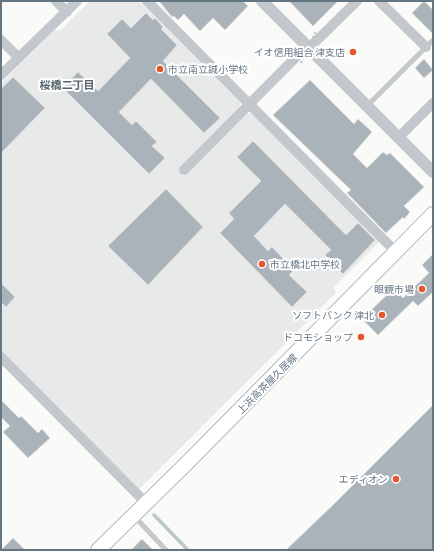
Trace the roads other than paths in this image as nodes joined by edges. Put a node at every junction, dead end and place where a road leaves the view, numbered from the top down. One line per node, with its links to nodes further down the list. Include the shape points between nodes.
1 (56, 1): 7 (street)
2 (77, 1): 7 (street)
3 (147, 1): 14 (street)
4 (262, 1): 10 (street)
5 (357, 1): 10 (street)
6 (379, 1): 9 (street)
7 (67, 12): 11 (street)
8 (1, 40): 11 (street)
9 (429, 44): 15 (lane)
10 (308, 47): 14 (street); 15 (street)
11 (19, 58): 12 (street)
12 (1, 76)
13 (433, 103): 16 (street)
14 (249, 104): 17 (street); 20 (street)
15 (366, 106): 16 (street)
16 (398, 138): 18 (street)
17 (184, 170)
18 (433, 172)
19 (433, 214): 20 (main road, 上浜高茶屋久居線)
20 (396, 252): 22 (main road, 上浜高茶屋久居線)
21 (1, 357): 22 (street)
22 (146, 503): 23 (main road, 上浜高茶屋久居線)
23 (133, 516): 24 (main road, 上浜高茶屋久居線); 25 (lane)
24 (98, 550)
25 (166, 550)

